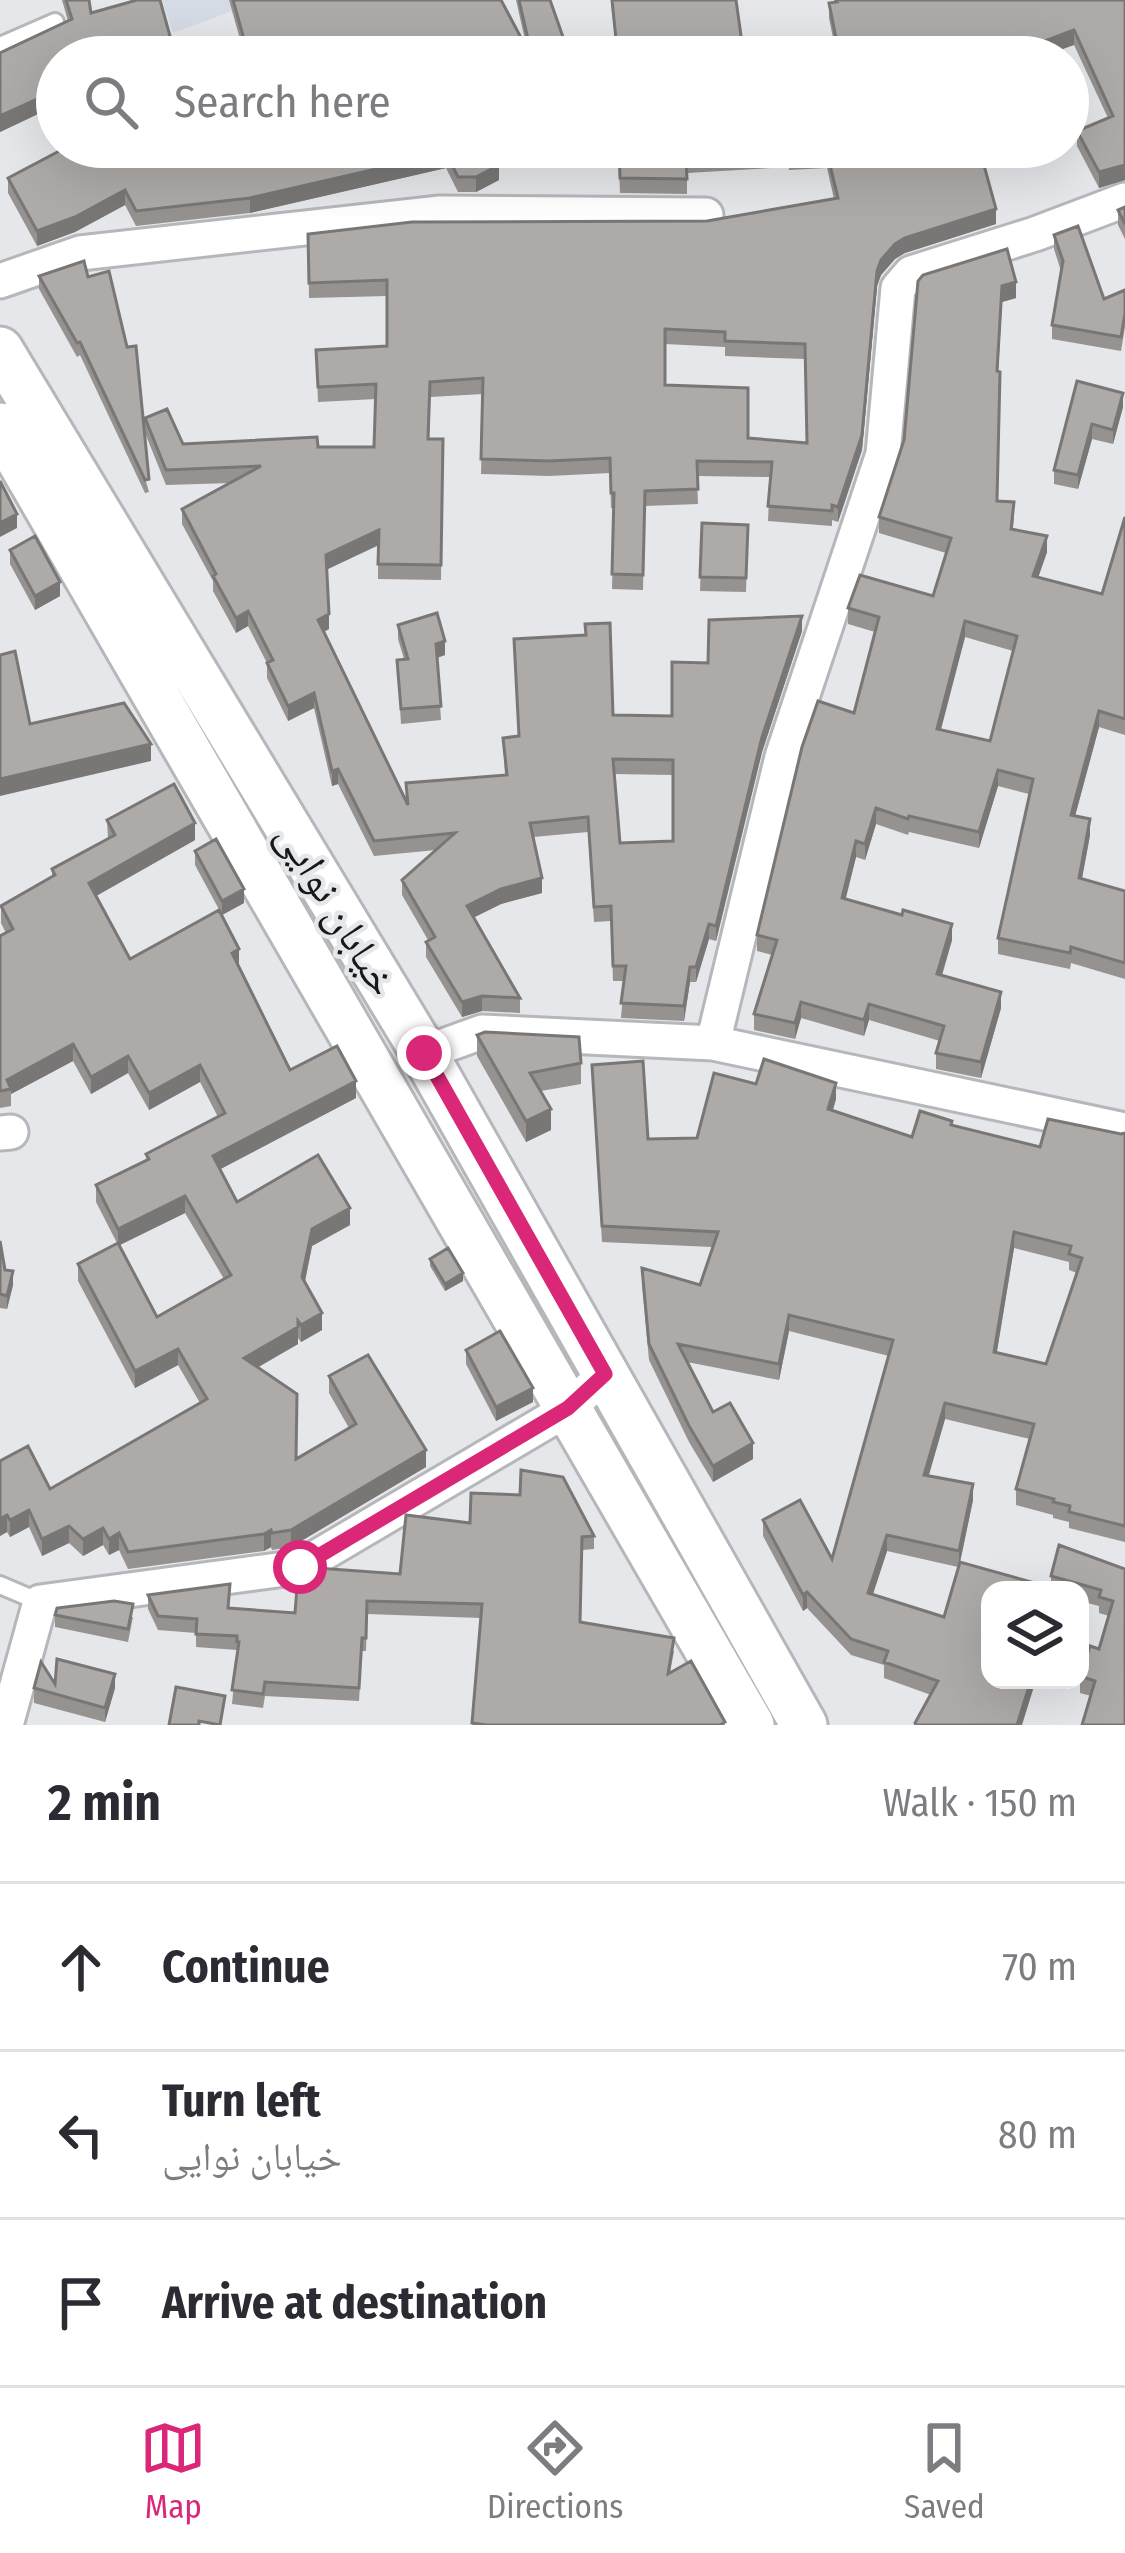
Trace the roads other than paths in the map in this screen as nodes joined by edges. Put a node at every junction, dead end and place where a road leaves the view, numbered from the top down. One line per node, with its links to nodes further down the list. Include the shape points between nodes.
1 (55, 22): 2 (lane)
2 (0, 46)
3 (1125, 200): 8 (street, via 911,273 898,288 883,454 782,757)
4 (706, 215): 5 (street, via 440,212 80,253)
5 (0, 281)
6 (0, 350): 7 (street, خیابان نوایی)
7 (8, 407): 9 (street, خیابان نوایی); 12 (street, خیابان نوایی)
8 (713, 1043): 9 (street, via 482,1031); 10 (street)
9 (424, 1053): 11 (street, خیابان نوایی)
10 (1125, 1130)
11 (605, 1374): 12 (street); 17 (street, خیابان نوایی)
12 (568, 1408): 14 (street, via 300,1567); 16 (street, خیابان نوایی)
13 (0, 1586): 14 (lane)
14 (40, 1602): 15 (street)
15 (6, 1725)
16 (751, 1725)
17 (803, 1725)

